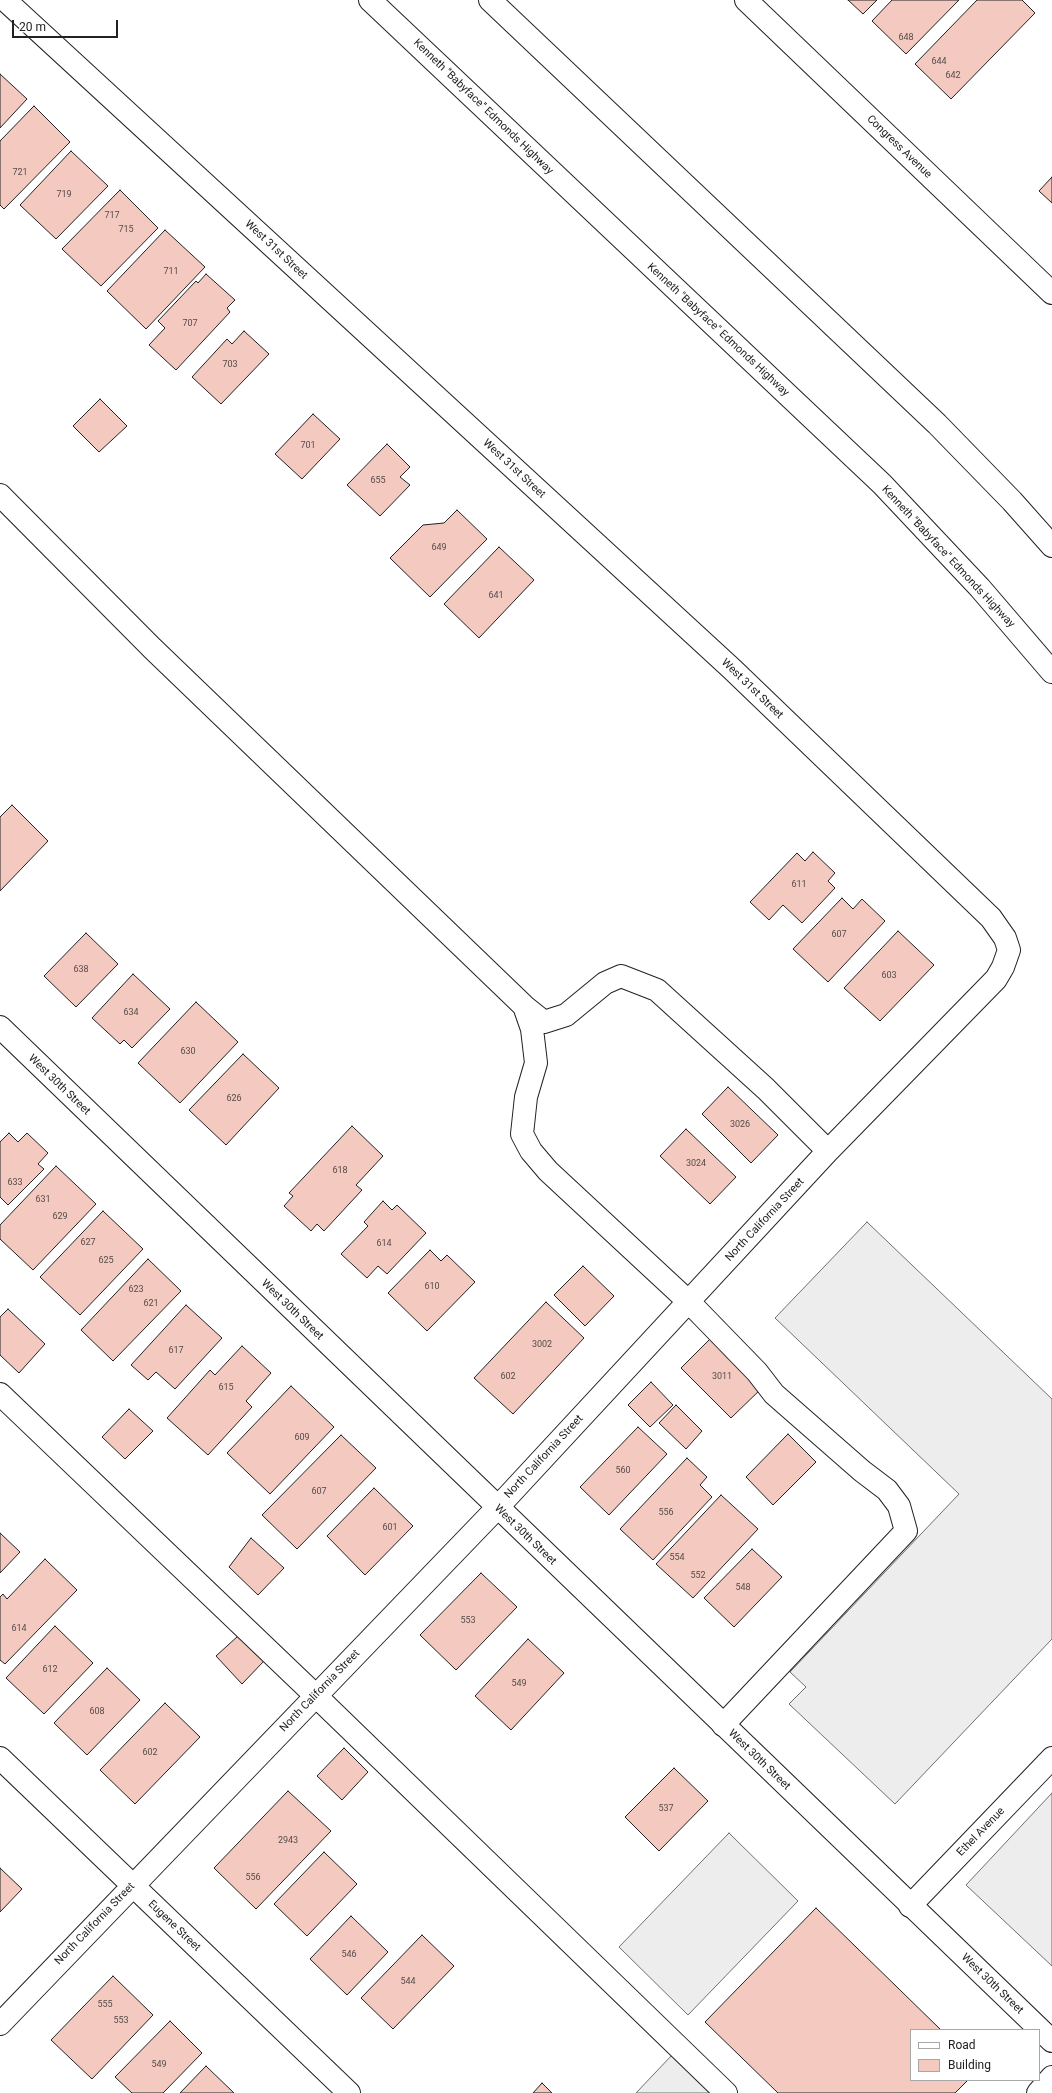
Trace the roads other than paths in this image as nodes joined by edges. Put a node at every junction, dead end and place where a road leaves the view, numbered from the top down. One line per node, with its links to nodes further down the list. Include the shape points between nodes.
1 (5, 0): 9 (main road, West 31st Street, via 732,669 991,918 1005,938)
2 (370, 0): 8 (main road, Kenneth "Babyface" Edmonds Highway, via 882,484 980,588)
3 (490, 0): 7 (main road, via 937,424)
4 (746, 0): 5 (main road, Congress Avenue)
5 (1052, 293)
6 (0, 495): 10 (main road, via 152,648)
7 (1052, 546)
8 (1052, 672)
9 (1009, 950): 12 (main road, North California Street, via 996,979)
10 (524, 1006): 12 (main road, via 544,1022 566,1014 606,983 621,976 657,990 766,1089); 13 (main road, via 532,1029 536,1063 526,1097 522,1134 531,1151 548,1171)
11 (0, 1028): 15 (main road, West 30th Street)
12 (828, 1151): 13 (main road, North California Street)
13 (689, 1302): 15 (main road, North California Street); 17 (main road, via 757,1372 774,1394 887,1490 899,1506 906,1531)
14 (0, 1394): 16 (main road)
15 (497, 1508): 16 (main road, North California Street); 17 (main road, West 30th Street)
16 (316, 1696): 20 (main road, North California Street); 28 (main road)
17 (723, 1725): 21 (main road, West 30th Street)
18 (0, 1758): 20 (main road, Eugene Street)
19 (1052, 1758): 21 (main road, Ethel Avenue)
20 (132, 1885): 22 (main road, North California Street); 27 (main road, Eugene Street)
21 (910, 1906): 23 (main road, West 30th Street)
22 (0, 2024)
23 (1039, 2029)
24 (1040, 2030): 25 (main road, West 30th Street)
25 (1052, 2041)
26 (1052, 2077): 29 (main road)
27 (349, 2093)
28 (726, 2093)
29 (1038, 2093)

